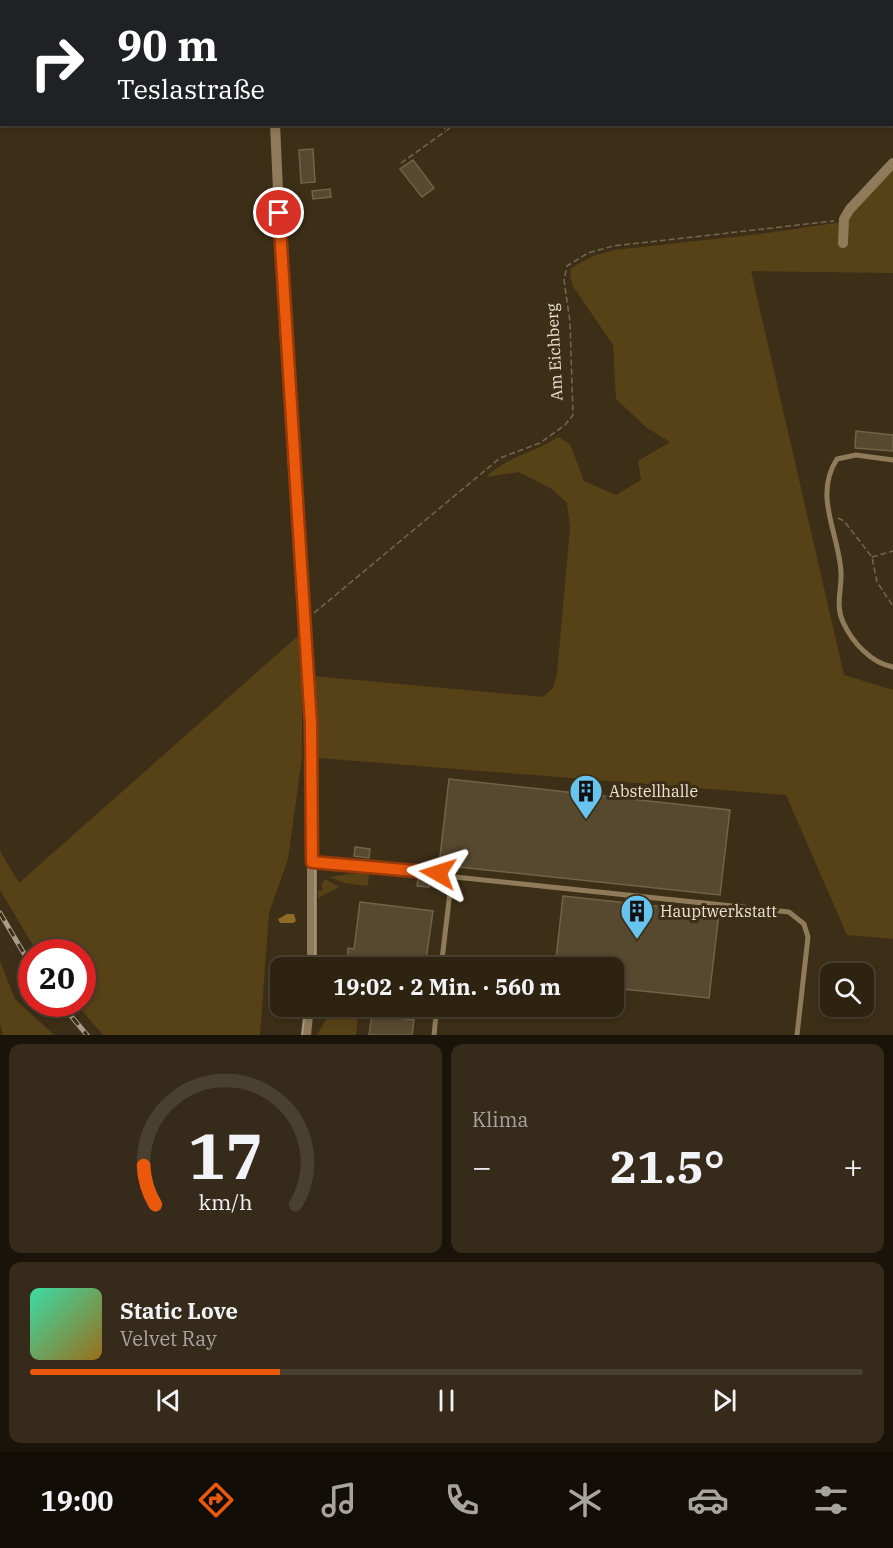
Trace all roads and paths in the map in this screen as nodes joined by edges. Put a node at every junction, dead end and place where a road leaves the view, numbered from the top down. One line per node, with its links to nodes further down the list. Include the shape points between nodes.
1 (275, 126): 14 (street)
2 (443, 126): 4 (path)
3 (452, 126): 4 (path)
4 (446, 131): 5 (path)
5 (401, 163)
6 (893, 164): 7 (street, via 870,185)
7 (844, 219): 8 (street); 14 (path, Am Eichberg, via 613,246 588,253 567,266 564,280 570,322 573,415 540,443 500,458)
8 (843, 243)
9 (893, 460): 10 (lane, via 856,455 837,459 828,473)
10 (827, 513): 12 (path, via 844,521); 15 (lane, via 841,571 838,603 843,622 863,651 882,665)
11 (893, 551): 12 (path)
12 (872, 557): 13 (path, via 877,582)
13 (893, 606)
14 (305, 620): 16 (street, via 312,746)
15 (893, 667)
16 (312, 862): 17 (lane); 18 (street)
17 (452, 875): 19 (lane); 24 (lane, via 789,912 804,924 808,937)
18 (312, 957)
19 (442, 957)
20 (308, 1017): 22 (street)
21 (435, 1017): 23 (lane)
22 (306, 1035)
23 (434, 1035)
24 (797, 1035)

